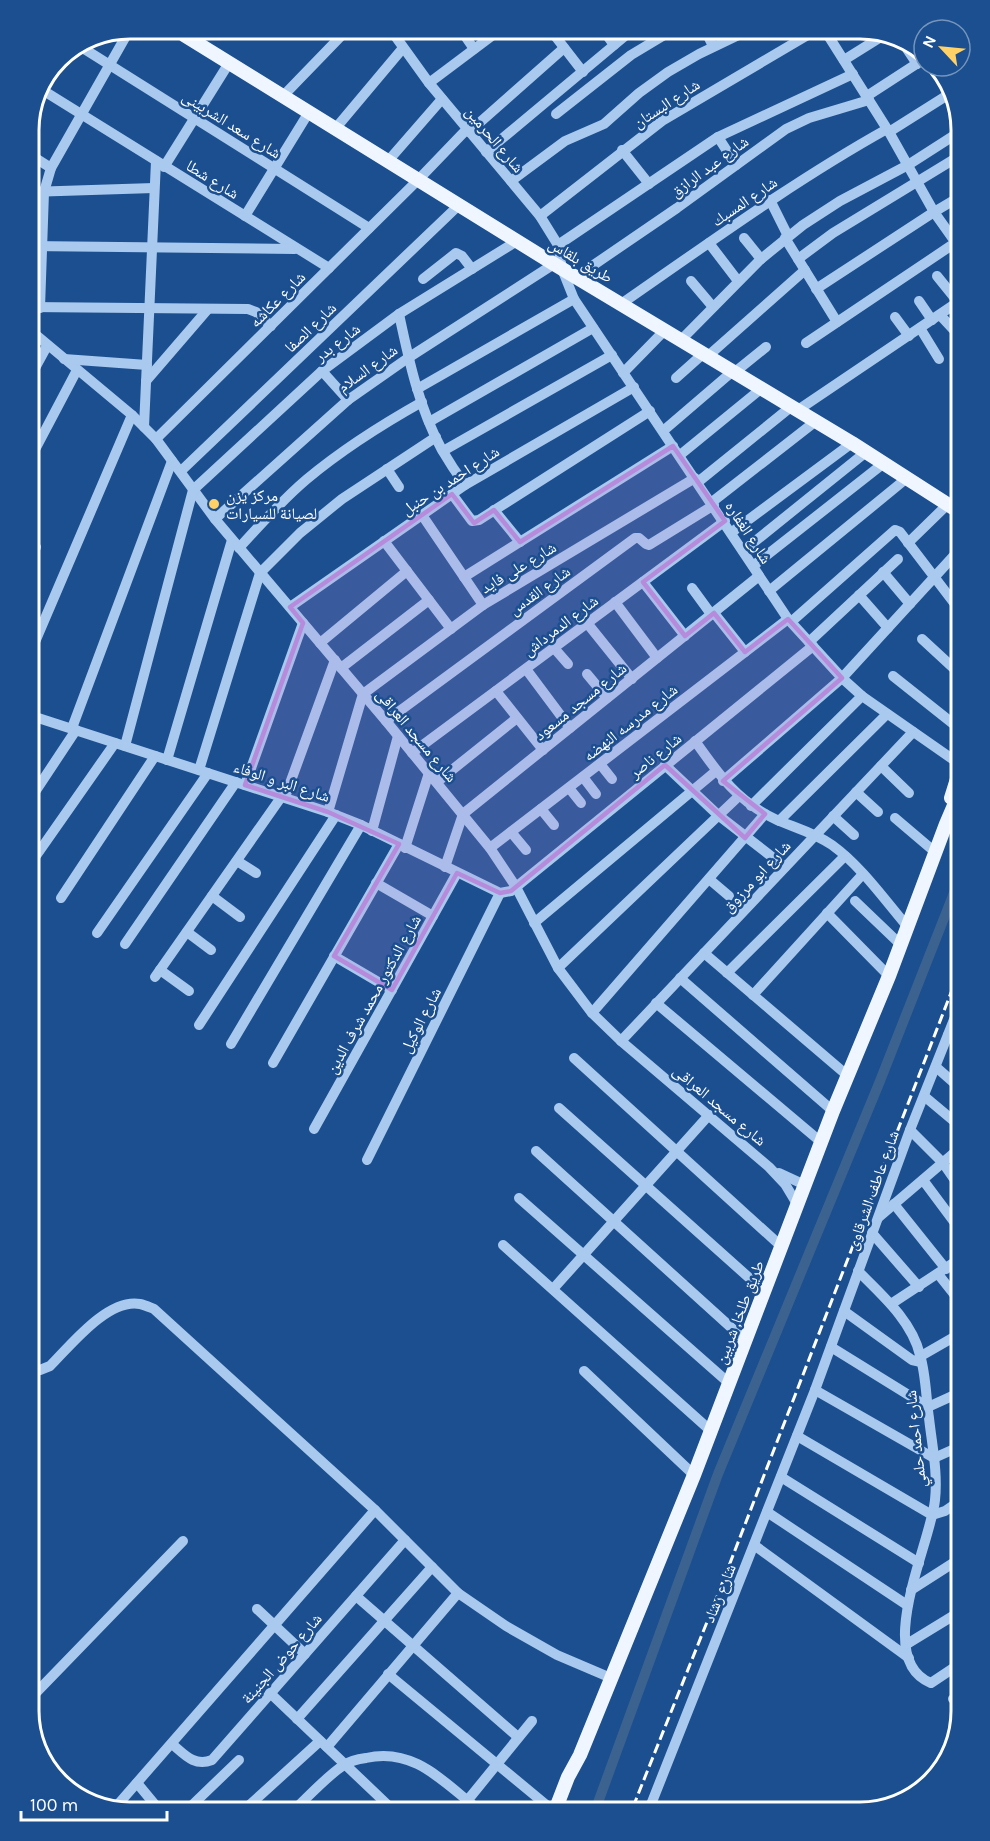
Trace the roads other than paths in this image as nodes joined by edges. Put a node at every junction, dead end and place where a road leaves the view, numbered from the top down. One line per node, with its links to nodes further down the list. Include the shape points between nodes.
1 (190, 39): 23 (main road, طريق بلقاس)
2 (338, 39): 30 (street)
3 (397, 39): 18 (street, شارع الحرمين)
4 (467, 39): 20 (street)
5 (488, 39): 20 (street)
6 (557, 39): 19 (street)
7 (610, 39): 16 (street)
8 (621, 39): 16 (street)
9 (657, 39): 35 (street)
10 (710, 39): 17 (street)
11 (722, 39): 17 (street)
12 (795, 39): 43 (street, شارع البستان)
13 (830, 39): 22 (street)
14 (124, 40): 24 (street)
15 (875, 41): 22 (street)
16 (614, 45): 26 (street)
17 (713, 46): 54 (street, via 658,79 604,124 565,141)
18 (403, 48): 28 (street, شارع الحرمين); 38 (street)
19 (564, 48): 26 (street); 39 (street, شارع عكاشه)
20 (474, 49): 28 (street)
21 (87, 51): 24 (street, شارع سعد الشربينى)
22 (844, 60): 27 (street)
23 (228, 63): 30 (main road, طريق بلقاس); 37 (street)
24 (109, 65): 36 (street); 37 (street, شارع سعد الشربينى)
25 (912, 67): 32 (street, شارع عبد الرازق)
26 (583, 72): 44 (street)
27 (853, 74): 32 (street); 41 (street)
28 (429, 83): 33 (street, شارع الحرمين)
29 (47, 93): 36 (street, شارع شطا)
30 (283, 96): 34 (main road, طريق بلقاس)
31 (944, 97): 40 (street, شارع المسبك)
32 (868, 98): 40 (street); 49 (street, شارع عبد الرازق, via 797,123)
33 (442, 99): 39 (street, شارع الحرمين); 46 (street)
34 (309, 112): 38 (main road, طريق بلقاس); 52 (street)
35 (556, 114)
36 (81, 115): 48 (street, شارع شطا); 51 (street)
37 (194, 118): 48 (street); 52 (street, شارع سعد الشربينى)
38 (336, 129): 46 (main road, طريق بلقاس)
39 (468, 130): 44 (street, شارع الحرمين); 53 (street, شارع عكاشه)
40 (888, 130): 50 (street); 60 (street, شارع المسبك)
41 (718, 137): 49 (street); 56 (street)
42 (951, 139): 50 (street)
43 (622, 150): 56 (street); 65 (street, شارع البستان)
44 (486, 152): 54 (street, شارع الحرمين)
45 (39, 160): 51 (street)
46 (388, 161): 53 (main road, طريق بلقاس)
47 (951, 162): 55 (street)
48 (160, 164): 57 (street); 64 (street, شارع شطا)
49 (736, 165): 85 (street, شارع عبد الرازق)
50 (908, 165): 55 (street); 68 (street, via 840,201)
51 (51, 168): 59 (street)
52 (274, 168): 64 (street); 66 (street, شارع سعد الشربينى)
53 (418, 180): 62 (main road, طريق بلقاس); 66 (street, شارع عكاشه)
54 (511, 181): 65 (street, شارع الحرمين)
55 (917, 182): 63 (street); 79 (street)
56 (649, 184): 72 (street)
57 (154, 188): 59 (street); 75 (street)
58 (39, 192): 59 (street)
59 (44, 192): 74 (street)
60 (770, 200): 68 (street); 71 (street, شارع المسبك)
61 (951, 202): 63 (street)
62 (459, 205): 70 (main road, طريق بلقاس); 149 (street, شارع الصفا)
63 (934, 212): 67 (street); 89 (street)
64 (244, 216): 76 (street, شارع شطا)
65 (540, 216): 72 (street, شارع الحرمين)
66 (369, 228): 81 (street, شارع عكاشه)
67 (951, 236)
68 (787, 237): 78 (street); 79 (street)
69 (744, 238): 78 (street)
70 (518, 241): 80 (main road, طريق بلقاس); 82 (street, شارع بدر)
71 (708, 243): 88 (street); 93 (street, شارع المسبك)
72 (558, 245): 80 (street, شارع الحرمين)
73 (39, 247): 74 (street)
74 (42, 247): 75 (street); 96 (street)
75 (152, 248): 76 (street); 97 (street)
76 (297, 249): 81 (street, شارع شطا)
77 (951, 250): 102 (street)
78 (761, 259): 88 (street)
79 (798, 259): 83 (street)
80 (558, 266): 85 (main road, طريق بلقاس); 91 (street, شارع الغفاره); 116 (street, شارع السلام)
81 (329, 268): 103 (street, شارع عكاشه)
82 (472, 269): 86 (street, via 456,254); 99 (street, شارع بدر)
83 (805, 270): 89 (street); 114 (street)
84 (937, 276): 90 (street)
85 (576, 277): 93 (main road, طريق بلقاس)
86 (423, 279)
87 (691, 281): 94 (street)
88 (738, 281): 94 (street)
89 (816, 289): 102 (street)
90 (951, 291)
91 (574, 298): 104 (street, شارع الغفاره); 129 (street)
92 (919, 301): 101 (street)
93 (621, 304): 107 (main road, طريق بلقاس)
94 (713, 307): 110 (street)
95 (951, 307): 101 (street, شارع على فايد)
96 (40, 308): 97 (street)
97 (149, 309): 98 (street); 120 (street)
98 (207, 309): 103 (street, via 251,310); 126 (street)
99 (399, 314): 116 (street); 122 (street, شارع بدر)
100 (895, 317): 108 (street)
101 (936, 317): 105 (street, شارع على فايد); 106 (street)
102 (837, 322): 111 (street)
103 (271, 326): 140 (street, شارع عكاشه)
104 (593, 328): 115 (street, شارع الغفاره); 136 (street)
105 (920, 328): 108 (street, شارع على فايد); 118 (street)
106 (951, 328)
107 (665, 330): 110 (main road, طريق بلقاس); 124 (street)
108 (909, 336): 132 (street, شارع على فايد)
109 (39, 339): 112 (street, شارع مسجد العراقى)
110 (681, 339): 114 (main road, طريق بلقاس)
111 (806, 343)
112 (47, 346): 117 (street, شارع مسجد العراقى); 119 (street)
113 (766, 347): 123 (street)
114 (706, 354): 123 (main road, طريق بلقاس); 125 (street)
115 (612, 355): 124 (street, شارع الغفاره); 143 (street)
116 (408, 358): 129 (street); 130 (street, شارع السلام)
117 (64, 359): 120 (street); 121 (street, شارع مسجد العراقى)
118 (939, 359)
119 (39, 361)
120 (147, 365): 126 (street)
121 (77, 370): 134 (street, شارع مسجد العراقى); 141 (street)
122 (322, 371): 130 (street); 154 (street, شارع بدر)
123 (734, 371): 128 (main road, طريق بلقاس); 138 (street)
124 (623, 373): 127 (street, شارع الغفاره)
125 (676, 378)
126 (146, 381): 137 (street)
127 (634, 387): 133 (street, شارع الغفاره); 152 (street, شارع احمد بن حنبل)
128 (762, 388): 132 (main road, طريق بلقاس); 144 (street)
129 (417, 389): 131 (street)
130 (348, 400): 161 (street, شارع السلام)
131 (422, 402): 136 (street); 167 (street, via 315,473)
132 (795, 408): 135 (main road, طريق بلقاس); 151 (street, شارع على فايد)
133 (650, 411): 138 (street, شارع الغفاره); 159 (street)
134 (132, 415): 137 (street, شارع مسجد العراقى); 194 (street)
135 (816, 421): 142 (main road, طريق بلقاس); 156 (street)
136 (429, 422): 139 (street)
137 (144, 427): 140 (street, شارع مسجد العراقى)
138 (663, 431): 144 (street, شارع الغفاره)
139 (436, 437): 143 (street); 148 (street)
140 (156, 439): 146 (street, شارع مسجد العراقى)
141 (39, 442)
142 (852, 443): 145 (main road, طريق بلقاس); 163 (street)
143 (443, 451): 152 (street)
144 (676, 451): 151 (street, شارع الغفاره); 165 (street)
145 (866, 452): 147 (main road, طريق بلقاس); 168 (street)
146 (172, 461): 149 (street, شارع مسجد العراقى); 220 (street)
147 (884, 463): 150 (main road, طريق بلقاس); 171 (street)
148 (387, 469): 153 (street); 174 (street, via 300,533)
149 (181, 471): 154 (street, شارع مسجد العراقى)
150 (907, 478): 157 (main road, طريق بلقاس); 180 (street)
151 (697, 480): 156 (street, شارع الغفاره); 186 (street, شارع على فايد)
152 (465, 485): 155 (street, شارع احمد بن حنبل)
153 (399, 487)
154 (193, 490): 161 (street, شارع مسجد العراقى); 224 (street)
155 (452, 494): 159 (street, via 472,521); 160 (street, شارع احمد بن حنبل)
156 (713, 504): 162 (street, شارع الغفاره); 217 (street, شارع القدس, via 649,544 635,538)
157 (948, 504): 158 (main road, طريق بلقاس); 166 (street)
158 (951, 506)
159 (494, 510): 165 (street)
160 (422, 515): 164 (street, شارع احمد بن حنبل); 176 (street)
161 (215, 519): 167 (street, شارع مسجد العراقى)
162 (725, 521): 163 (street, شارع الغفاره); 178 (street, شارع الدمرداش)
163 (732, 532): 168 (street, شارع الغفاره)
164 (384, 541): 172 (street); 187 (street, شارع احمد بن حنبل)
165 (520, 542): 176 (street)
166 (908, 543): 177 (street); 189 (street, شارع مدرسه النهضه, via 900,532 894,531)
167 (236, 544): 174 (street, شارع مسجد العراقى); 229 (street)
168 (743, 551): 171 (street, شارع الغفاره)
169 (898, 559): 173 (street, شارع ناصر)
170 (951, 560): 177 (street)
171 (753, 566): 175 (street, شارع الغفاره)
172 (407, 571): 183 (street); 197 (street)
173 (883, 572): 181 (street, شارع ناصر); 185 (street)
174 (260, 573): 187 (street, شارع مسجد العراقى); 234 (street)
175 (759, 576): 180 (street, شارع الغفاره); 188 (street, شارع مسجد مسعود)
176 (464, 577): 186 (street)
177 (935, 577): 182 (street); 185 (street)
178 (643, 582): 184 (street, شارع الدمرداش); 195 (street)
179 (692, 588): 188 (street)
180 (769, 591): 189 (street, شارع الغفاره)
181 (859, 595): 192 (street); 198 (street, شارع ناصر)
182 (951, 598)
183 (429, 600): 193 (street); 202 (street)
184 (615, 602): 191 (street, شارع الدمرداش); 201 (street)
185 (910, 604): 192 (street)
186 (483, 605): 193 (street, شارع على فايد)
187 (290, 607): 190 (street, شارع مسجد العراقى)
188 (712, 614): 195 (street, شارع مسجد مسعود); 200 (street)
189 (790, 620): 198 (street, شارع الغفاره); 200 (street, شارع مدرسه النهضه)
190 (303, 623): 197 (street, شارع مسجد العراقى); 240 (street)
191 (588, 623): 199 (street, شارع الدمرداش); 209 (street)
192 (888, 628): 208 (street)
193 (451, 629): 211 (street, شارع على فايد)
194 (39, 633)
195 (685, 636): 201 (street, شارع مسجد مسعود)
196 (922, 639): 204 (street)
197 (320, 643): 202 (street, شارع مسجد العراقى)
198 (811, 644): 208 (street, شارع الغفاره); 223 (street, شارع ناصر)
199 (554, 648): 203 (street); 205 (street, شارع الدمرداش)
200 (745, 652): 230 (street, شارع مدرسه النهضه)
201 (657, 658): 209 (street, شارع مسجد مسعود)
202 (338, 664): 211 (street, شارع مسجد العراقى); 248 (street)
203 (568, 664)
204 (951, 665)
205 (526, 669): 210 (street, شارع الدمرداش); 219 (street)
206 (587, 674): 213 (street)
207 (893, 676): 218 (street)
208 (842, 678): 212 (street, شارع الغفاره); 238 (street)
209 (632, 679): 213 (street, شارع مسجد مسعود)
210 (496, 691): 216 (street); 226 (street, شارع الدمرداش)
211 (363, 694): 217 (street, شارع مسجد العراقى); 254 (street)
212 (862, 696): 214 (street, شارع الغفاره); 251 (street)
213 (607, 698): 219 (street, شارع مسجد مسعود)
214 (887, 714): 221 (street, شارع الغفاره); 261 (street)
215 (39, 718): 220 (street, شارع البر و الوفاء)
216 (517, 718): 225 (street); 239 (street)
217 (386, 721): 222 (street, شارع مسجد العراقى)
218 (951, 721)
219 (570, 728): 225 (street, شارع مسجد مسعود)
220 (74, 729): 224 (street, شارع البر و الوفاء); 241 (street)
221 (913, 732): 228 (street, شارع الغفاره); 232 (street, شارع ابو مرزوق)
222 (398, 736): 226 (street, شارع مسجد العراقى); 265 (street)
223 (696, 741): 231 (street, شارع ناصر); 233 (street)
224 (120, 745): 227 (street, شارع البر و الوفاء); 273 (street)
225 (543, 750): 256 (street, شارع مسجد مسعود)
226 (412, 753): 235 (street, شارع مسجد العراقى)
227 (155, 756): 229 (street, شارع البر و الوفاء); 288 (street)
228 (951, 758)
229 (167, 760): 234 (street, شارع البر و الوفاء)
230 (600, 764): 236 (street, شارع مدرسه النهضه); 237 (street)
231 (665, 765): 243 (street); 284 (street, شارع ناصر)
232 (881, 766): 244 (street, شارع ابو مرزوق); 245 (street)
233 (716, 771): 238 (street); 243 (street)
234 (204, 772): 240 (street, شارع البر و الوفاء); 296 (street)
235 (429, 773): 239 (street, شارع مسجد العراقى); 270 (street)
236 (583, 777): 242 (street, شارع مدرسه النهضه); 246 (street)
237 (612, 779)
238 (723, 781): 247 (street)
239 (437, 782): 256 (street, شارع مسجد العراقى)
240 (240, 783): 248 (street, شارع البر و الوفاء); 297 (street)
241 (39, 785)
242 (569, 788): 250 (street); 252 (street, شارع مدرسه النهضه)
243 (691, 791): 258 (street); 293 (street)
244 (856, 792): 253 (street); 259 (street, شارع ابو مرزوق)
245 (909, 793)
246 (596, 794)
247 (739, 796): 251 (street); 258 (street)
248 (284, 797): 254 (street, شارع البر و الوفاء); 276 (street)
249 (951, 799): 262 (main road, طريق طلخا, شربين)
250 (581, 803)
251 (751, 806): 257 (street)
252 (541, 810): 264 (street); 266 (street, شارع مدرسه النهضه)
253 (878, 812)
254 (332, 813): 263 (street, شارع البر و الوفاء); 311 (street)
255 (951, 813): 262 (main road, طريق طلخا, شربين)
256 (463, 814): 271 (street, شارع مسجد العراقى); 277 (street)
257 (765, 814): 261 (street); 269 (street)
258 (718, 815): 269 (street); 302 (street)
259 (833, 816): 267 (street, شارع ابو مرزوق); 268 (street)
260 (895, 818): 274 (street)
261 (778, 821): 267 (street)
262 (946, 824): 274 (main road, طريق طلخا, شربين)
263 (361, 825): 265 (street, شارع البر و الوفاء); 316 (street)
264 (554, 825)
265 (372, 831): 270 (street, شارع البر و الوفاء)
266 (511, 832): 271 (street, شارع مدرسه النهضه); 272 (street)
267 (816, 835): 275 (street); 278 (street, شارع ابو مرزوق)
268 (854, 836)
269 (745, 838): 278 (street); 282 (street)
270 (402, 846): 277 (street, شارع البر و الوفاء); 283 (street)
271 (490, 849): 284 (street, شارع مسجد العراقى)
272 (526, 850)
273 (39, 852)
274 (935, 852): 294 (main road, طريق طلخا, شربين)
275 (845, 856): 281 (street); 303 (street)
276 (237, 861): 279 (street); 286 (street)
277 (445, 867): 280 (street, شارع البر و الوفاء)
278 (785, 867): 300 (street, شارع ابو مرزوق)
279 (256, 873)
280 (457, 873): 285 (street, شارع البر و الوفاء); 291 (street, شارع الدكتور محمد شرف الدين)
281 (862, 875): 290 (street); 294 (street)
282 (709, 879): 287 (street); 310 (street)
283 (376, 883): 291 (street); 301 (street)
284 (516, 887): 285 (street); 293 (street, شارع مسجد العراقى)
285 (500, 893): 333 (street, شارع الوكيل)
286 (212, 896): 292 (street); 295 (street)
287 (729, 896)
288 (61, 898)
289 (855, 901): 298 (street)
290 (827, 913): 304 (street); 308 (street)
291 (433, 916): 306 (street, شارع الدكتور محمد شرف الدين)
292 (240, 917)
293 (534, 922): 302 (street, شارع مسجد العراقى)
294 (908, 926): 298 (main road, طريق طلخا, شربين)
295 (187, 932): 299 (street); 307 (street, via 158,974)
296 (97, 933)
297 (125, 944)
298 (901, 945): 304 (main road, طريق طلخا, شربين)
299 (211, 950)
300 (704, 953): 303 (street); 305 (street, شارع ابو مرزوق)
301 (334, 956): 306 (street); 318 (street)
302 (558, 968): 310 (street, شارع مسجد العراقى)
303 (727, 973): 308 (street)
304 (889, 976): 320 (main road, طريق طلخا, شربين)
305 (680, 978): 309 (street, شارع ابو مرزوق); 324 (street)
306 (392, 990): 327 (street, شارع الدكتور محمد شرف الدين)
307 (189, 991)
308 (753, 994): 320 (street)
309 (656, 1003): 315 (street, شارع ابو مرزوق); 329 (street)
310 (592, 1013): 315 (street, شارع مسجد العراقى)
311 (199, 1025)
312 (951, 1031): 313 (street, شارع عاطف الشرقاوى)
313 (948, 1035): 314 (street); 319 (street, شارع عاطف الشرقاوى)
314 (951, 1038)
315 (621, 1041): 325 (street, شارع مسجد العراقى)
316 (231, 1044)
317 (574, 1058): 331 (street)
318 (273, 1063)
319 (936, 1066): 321 (street); 322 (street, شارع عاطف الشرقاوى)
320 (848, 1076): 324 (main road, طريق طلخا, شربين)
321 (951, 1079)
322 (924, 1096): 326 (street); 328 (street, شارع عاطف الشرقاوى)
323 (559, 1108): 339 (street)
324 (833, 1111): 329 (main road, طريق طلخا, شربين)
325 (709, 1115): 331 (street); 335 (street, شارع مسجد العراقى)
326 (951, 1118)
327 (314, 1129)
328 (910, 1130): 334 (street); 344 (street, شارع عاطف الشرقاوى)
329 (821, 1142): 338 (main road, طريق طلخا, شربين)
330 (536, 1151): 345 (street)
331 (676, 1151): 339 (street); 348 (street)
332 (951, 1156): 334 (street)
333 (367, 1160)
334 (943, 1163): 336 (street); 337 (street)
335 (769, 1167): 338 (street, شارع مسجد العراقى); 341 (street, شارع مسجد العراقى)
336 (951, 1174)
337 (923, 1180): 342 (street); 343 (street)
338 (805, 1185): 341 (main road, طريق طلخا, شربين)
339 (645, 1186): 345 (street); 356 (street)
340 (519, 1198): 349 (street)
341 (797, 1204): 348 (main road, طريق طلخا, شربين)
342 (894, 1204): 344 (street); 352 (street)
343 (951, 1217)
344 (877, 1219): 346 (street, شارع عاطف الشرقاوى)
345 (614, 1221): 349 (street); 360 (street)
346 (872, 1233): 351 (street, شارع عاطف الشرقاوى); 354 (street)
347 (503, 1245): 355 (street)
348 (782, 1247): 356 (main road, طريق طلخا, شربين)
349 (584, 1255): 355 (street); 365 (street)
350 (951, 1266): 352 (street)
351 (858, 1271): 357 (street, شارع احمد حلمي); 358 (street, شارع عاطف الشرقاوى)
352 (942, 1271): 353 (street); 354 (street)
353 (951, 1285)
354 (919, 1287): 357 (street)
355 (553, 1289): 369 (street)
356 (765, 1292): 360 (main road, طريق طلخا, شربين)
357 (891, 1304): 362 (street, شارع احمد حلمي, via 907,1327)
358 (844, 1311): 361 (street, شارع عاطف الشرقاوى); 362 (street, via 912,1360)
359 (951, 1340): 362 (street)
360 (746, 1341): 365 (main road, طريق طلخا, شربين)
361 (831, 1347): 366 (street, شارع عاطف الشرقاوى); 368 (street)
362 (921, 1359): 368 (street, شارع احمد حلمي)
363 (39, 1370): 376 (street, via 50,1366 102,1316 116,1308 140,1304 154,1309)
364 (584, 1371): 373 (street)
365 (730, 1384): 369 (main road, طريق طلخا, شربين)
366 (815, 1390): 370 (street, شارع رشاد); 372 (street)
367 (951, 1397): 368 (street)
368 (928, 1407): 372 (street, شارع احمد حلمي)
369 (711, 1431): 373 (main road, طريق طلخا, شربين)
370 (797, 1436): 374 (street, شارع رشاد); 378 (street)
371 (951, 1451): 372 (street)
372 (934, 1458): 378 (street, شارع احمد حلمي)
373 (694, 1475): 399 (main road, طريق طلخا, شربين)
374 (781, 1477): 377 (street, شارع رشاد); 382 (street)
375 (951, 1507): 378 (street)
376 (375, 1510): 379 (street); 392 (street)
377 (767, 1512): 381 (street, شارع رشاد); 388 (street)
378 (932, 1515): 382 (street, شارع احمد حلمي)
379 (405, 1540): 384 (street); 387 (street, شارع حوض الجنينة)
380 (183, 1541): 400 (street)
381 (754, 1545): 396 (street); 422 (street, شارع رشاد)
382 (919, 1563): 385 (street, شارع احمد حلمي)
383 (951, 1565): 385 (street)
384 (432, 1567): 386 (street); 391 (street)
385 (911, 1590): 388 (street, شارع احمد حلمي)
386 (458, 1593): 394 (street); 399 (street, via 537,1644)
387 (356, 1596): 391 (street); 395 (street, شارع حوض الجنينة)
388 (907, 1605): 393 (street, شارع احمد حلمي)
389 (257, 1609): 392 (street)
390 (951, 1618): 393 (street)
391 (384, 1620): 394 (street); 402 (street)
392 (274, 1625): 395 (street); 405 (street)
393 (907, 1644): 396 (street, شارع احمد حلمي)
394 (413, 1645): 398 (street); 404 (street)
395 (305, 1654): 401 (street, شارع حوض الجنينة)
396 (909, 1658): 397 (street, via 917,1674 931,1683)
397 (951, 1670)
398 (388, 1674): 406 (street); 410 (street)
399 (611, 1678): 407 (main road, طريق طلخا, شربين)
400 (39, 1689)
401 (270, 1693): 402 (street); 405 (street, شارع حوض الجنينة, via 212,1760 192,1761)
402 (297, 1719): 406 (street)
403 (531, 1720): 404 (street)
404 (518, 1737): 410 (street)
405 (171, 1743): 411 (street)
406 (324, 1744): 409 (street); 416 (street)
407 (580, 1755): 420 (main road, طريق طلخا, شربين); 421 (main road)
408 (239, 1760): 415 (street)
409 (345, 1764): 413 (street, via 371,1757 408,1758); 417 (street); 418 (street)
410 (496, 1764): 413 (street); 419 (street)
411 (137, 1784): 412 (street); 414 (street)
412 (121, 1801)
413 (467, 1801)
414 (152, 1802)
415 (195, 1802)
416 (254, 1802)
417 (303, 1802)
418 (385, 1802)
419 (543, 1802)
420 (558, 1802)
421 (566, 1802)
422 (652, 1802)

